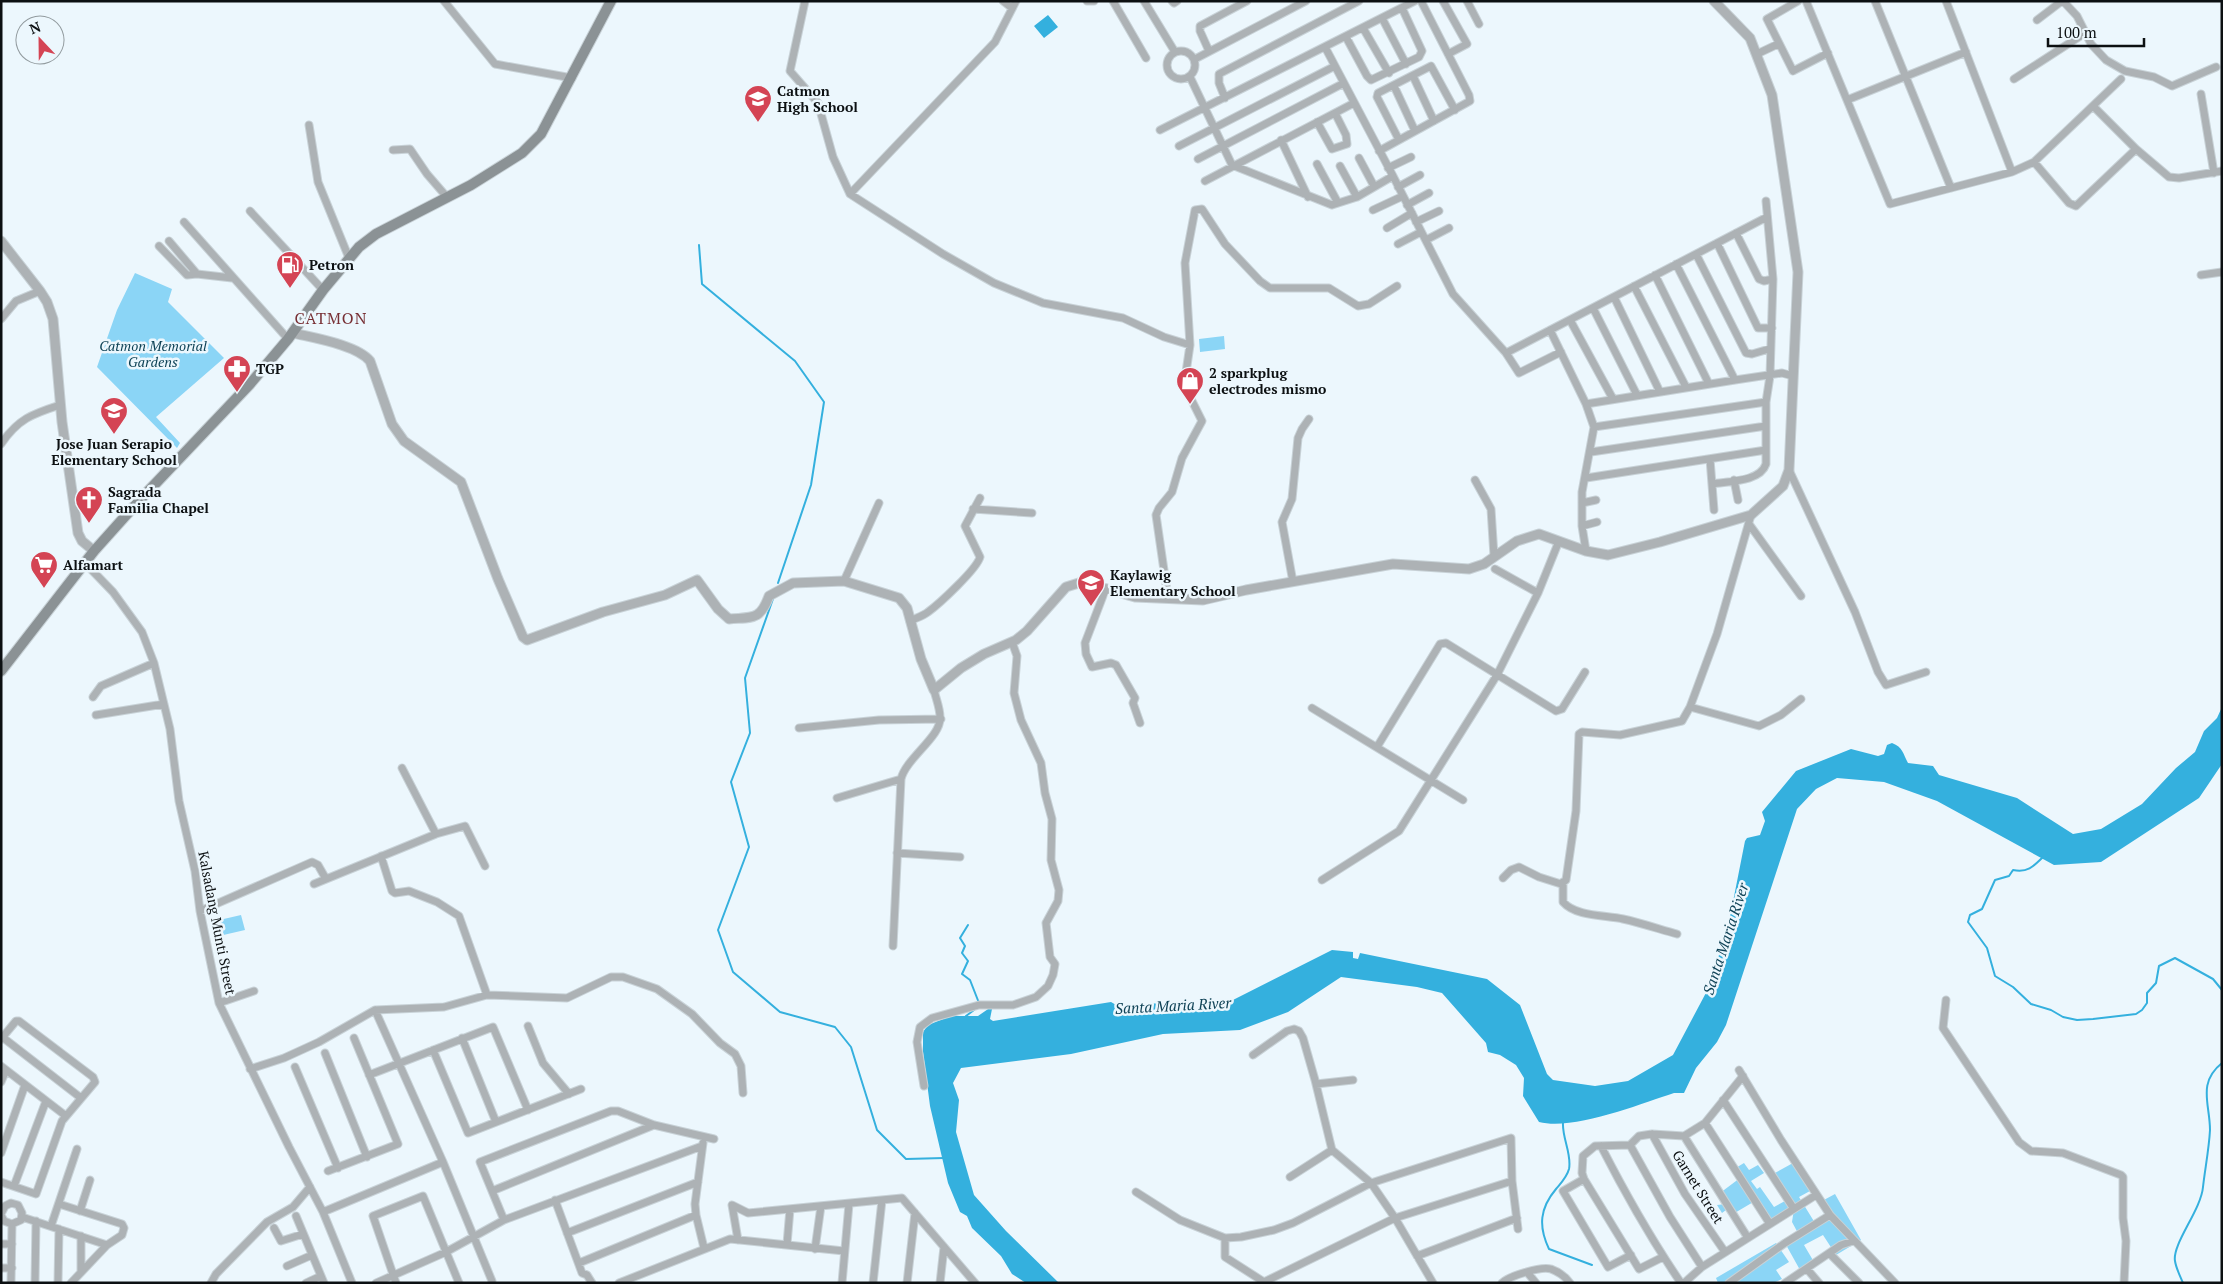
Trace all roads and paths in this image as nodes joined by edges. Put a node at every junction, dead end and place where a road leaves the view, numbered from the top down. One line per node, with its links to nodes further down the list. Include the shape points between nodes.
1 (444, 1): 49 (street, via 495,64)
2 (611, 1): 49 (main road)
3 (805, 1): 93 (street, via 790,70 818,103 833,157)
4 (1002, 1): 24 (street)
5 (1087, 1): 6 (street)
6 (1094, 1)
7 (1113, 1): 40 (street)
8 (1144, 1): 35 (street)
9 (1172, 1): 10 (street)
10 (1177, 1)
11 (1306, 1): 34 (street)
12 (1359, 1): 55 (street, via 1219,74)
13 (1415, 1): 25 (street)
14 (1421, 1): 38 (street)
15 (1443, 1): 38 (street, via 1467,44)
16 (1467, 1): 28 (street)
17 (1714, 1): 39 (street, via 1750,38)
18 (1798, 1): 32 (street, via 1768,18)
19 (1806, 1): 37 (street)
20 (1876, 1): 47 (street)
21 (1946, 1): 36 (street)
22 (2062, 1): 27 (street); 30 (street)
23 (1245, 2): 34 (street, via 1200,26)
24 (1014, 5): 93 (street, via 995,42)
25 (1402, 8): 26 (street); 42 (street, via 1422,52)
26 (1382, 18): 29 (street); 42 (street)
27 (2037, 20)
28 (1479, 24)
29 (1362, 28): 31 (street); 45 (street)
30 (2085, 32): 44 (street, via 2091,44 2114,65 2172,86); 50 (street)
31 (1346, 37): 33 (street); 45 (street, via 1371,80)
32 (1778, 44): 37 (street, via 1793,71); 39 (street)
33 (1325, 47): 43 (street); 55 (street)
34 (1210, 51): 41 (street)
35 (1175, 52): 41 (street, via 1186,51); 48 (street, via 1167,62 1167,69 1176,79)
36 (1966, 52): 47 (street); 84 (street)
37 (1828, 53): 56 (street)
38 (1448, 54): 60 (street, via 1470,98 1468,103)
39 (1757, 54): 143 (street, via 1772,95 1798,272)
40 (1146, 58)
41 (1195, 59): 48 (street, via 1194,72)
42 (1406, 64): 45 (street)
43 (1335, 66): 52 (street); 66 (street)
44 (2216, 67)
45 (1388, 73)
46 (1413, 76): 53 (street); 60 (street, via 1431,66); 62 (street)
47 (1906, 76): 56 (street); 91 (street)
48 (1190, 77): 59 (street)
49 (572, 78): 94 (main road, via 541,134 522,153)
50 (2014, 79)
51 (2120, 79): 58 (street)
52 (1344, 83): 57 (street); 71 (street)
53 (1394, 86): 67 (street); 69 (street, via 1376,94)
54 (2201, 94): 85 (street)
55 (1225, 98): 59 (street)
56 (1847, 100): 91 (street, via 1890,204)
57 (1354, 103): 61 (street); 74 (street)
58 (2093, 106): 72 (street); 78 (street)
59 (1204, 109): 65 (street); 66 (street)
60 (1455, 110): 62 (street)
61 (1335, 113): 63 (street); 63 (street, via 1347,144 1332,149)
62 (1434, 121): 67 (street)
63 (1318, 122): 68 (street)
64 (309, 125): 119 (street, via 318,182)
65 (1160, 130)
66 (1214, 130): 70 (street); 71 (street)
67 (1415, 132): 69 (street)
68 (1282, 140): 80 (street); 96 (street)
69 (1399, 140): 74 (street)
70 (1179, 146)
71 (1222, 146): 77 (street); 80 (street)
72 (2136, 149): 78 (street, via 2076,206 2069,203); 85 (street, via 2168,177)
73 (393, 150): 94 (street, via 410,149 414,152 423,169)
74 (1379, 151): 82 (street)
75 (1411, 157): 82 (street)
76 (1358, 158): 89 (street)
77 (1198, 159)
78 (2034, 162): 84 (street)
79 (1317, 164): 99 (street)
80 (1232, 166): 88 (street); 96 (street)
81 (1340, 166): 97 (street)
82 (1388, 168): 87 (street)
83 (2222, 171): 85 (street)
84 (2012, 172): 91 (street)
85 (2214, 172)
86 (1420, 175): 90 (street)
87 (1393, 176): 89 (street); 90 (street)
88 (1205, 181)
89 (1374, 186): 97 (street)
90 (1398, 187): 95 (street)
91 (1952, 188)
92 (1429, 193): 100 (street)
93 (850, 194): 138 (street, via 994,283 1043,303 1123,318)
94 (446, 196): 119 (main road, via 376,234)
95 (1403, 196): 100 (street); 101 (street)
96 (1308, 197): 99 (street, via 1332,205)
97 (1357, 197): 99 (street)
98 (1766, 201): 105 (street)
99 (1338, 203)
100 (1407, 205): 104 (street)
101 (1373, 210)
102 (250, 211): 129 (street)
103 (1439, 211): 107 (street)
104 (1412, 213): 107 (street); 108 (street)
105 (1767, 217): 111 (street); 126 (street)
106 (184, 222): 125 (street)
107 (1416, 222): 110 (street)
108 (1387, 228)
109 (1450, 228): 112 (street)
110 (1422, 232): 112 (street); 116 (street)
111 (1736, 233): 115 (street); 126 (street, via 1759,279)
112 (1426, 240): 141 (street, via 1453,294)
113 (1, 241): 130 (street)
114 (169, 242): 122 (street)
115 (1717, 243): 118 (street); 135 (street, via 1758,328)
116 (1398, 244)
117 (159, 246): 122 (street, via 187,275)
118 (1696, 254): 120 (street); 139 (street, via 1746,353)
119 (348, 258): 129 (main road)
120 (1676, 264): 124 (street); 144 (street)
121 (2222, 272): 123 (street)
122 (197, 274): 125 (street)
123 (2200, 275)
124 (1655, 276): 128 (street); 145 (street)
125 (232, 278): 137 (street)
126 (1773, 279): 135 (street)
127 (1397, 286): 138 (street, via 1369,304 1358,306 1329,288 1270,288 1225,244 1202,209 1195,210 1184,263)
128 (1634, 286): 131 (street); 146 (street)
129 (323, 290): 137 (main road)
130 (40, 292): 133 (street, via 16,301); 152 (street, via 53,319)
131 (1614, 297): 132 (street); 147 (street)
132 (1593, 308): 134 (street); 148 (street)
133 (1, 319)
134 (1570, 320): 136 (street); 149 (street)
135 (1772, 328): 139 (street)
136 (1550, 330): 140 (street); 141 (street)
137 (291, 336): 178 (main road); 182 (street, via 364,354 370,361 392,424 404,441 461,482 498,579 527,640 603,612 665,595 697,580 729,619 760,614 769,596 792,583)
138 (1190, 345): 187 (street, via 1185,379 1189,396 1202,421 1182,458 1172,492 1156,515)
139 (1770, 349): 142 (street)
140 (1561, 352): 141 (street, via 1519,373); 151 (street)
141 (1506, 353)
142 (1770, 376): 143 (street); 144 (street); 150 (street)
143 (1793, 376): 160 (street)
144 (1735, 380): 145 (street)
145 (1709, 384): 146 (street)
146 (1686, 387): 147 (street)
147 (1660, 392): 148 (street)
148 (1637, 395): 149 (street)
149 (1613, 399): 151 (street)
150 (1766, 402): 154 (street); 155 (street)
151 (1586, 404): 155 (street)
152 (60, 405): 156 (street, via 19,422); 178 (street, via 78,533)
153 (1309, 420): 183 (street, via 1298,438 1292,499 1282,522)
154 (1766, 426): 157 (street); 158 (street)
155 (1594, 427): 158 (street)
156 (1, 444)
157 (1766, 450): 159 (street); 163 (street, via 1762,473)
158 (1591, 452): 161 (street)
159 (1710, 459): 161 (street); 164 (street)
160 (1788, 470): 173 (street, via 1783,486); 193 (street, via 1886,686)
161 (1586, 478): 169 (street)
162 (1475, 480): 179 (street, via 1491,509)
163 (1734, 480): 164 (street); 167 (street)
164 (1712, 484): 171 (street)
165 (980, 498): 170 (street)
166 (1596, 500): 169 (street)
167 (1738, 500)
168 (879, 503): 182 (street)
169 (1582, 503): 175 (street)
170 (973, 508): 172 (street); 188 (street, via 965,526 980,561 927,613)
171 (1714, 510)
172 (1032, 512)
173 (1750, 519): 177 (street, via 1608,554); 186 (street); 199 (street, via 1717,634)
174 (1596, 522): 175 (street)
175 (1582, 526): 177 (street)
176 (1559, 541): 177 (street); 179 (street, via 1539,534); 185 (street)
177 (1586, 551)
178 (94, 552): 180 (main road)
179 (1494, 556): 183 (street, via 1469,569 1393,564)
180 (85, 564): 190 (street, Kalsadang Munti Street, via 113,592 142,632); 191 (main road)
181 (1495, 569): 185 (street)
182 (844, 581): 188 (street, via 899,598 907,608)
183 (1293, 582): 187 (street, via 1203,600)
184 (1106, 588): 187 (street, via 1135,597); 189 (street, via 1082,582 1066,587 1027,631); 203 (street, via 1085,643 1086,654 1092,668 1111,663 1116,665 1135,698 1133,703)
185 (1538, 593): 194 (street)
186 (1801, 596)
187 (1168, 598)
188 (910, 621): 195 (street)
189 (1012, 642): 195 (street, via 961,668); 245 (street, via 1018,656 1014,693 1021,720 1041,763 1052,819 1051,860 1059,890 1058,902 1046,923 1053,975 1048,986 1036,997 1013,1005 979,1005 932,1018 920,1027 917,1042)
190 (154, 663): 196 (street, via 101,686); 198 (street, Kalsadang Munti Street)
191 (1, 671)
192 (1585, 672): 194 (street, via 1559,711)
193 (1926, 672)
194 (1497, 674): 205 (street, via 1446,643 1440,644); 208 (street)
195 (934, 690): 202 (street)
196 (93, 697)
197 (1801, 699): 199 (street, via 1781,715 1759,726)
198 (164, 704): 201 (street); 221 (street, Kalsadang Munti Street)
199 (1690, 707): 219 (street, via 1680,722 1620,735 1579,734 1576,811)
200 (1312, 708): 205 (street)
201 (96, 715)
202 (941, 719): 204 (street, via 879,720); 207 (street, via 933,735 903,770)
203 (1140, 724)
204 (799, 728)
205 (1377, 747): 208 (street)
206 (402, 768): 211 (street)
207 (901, 779): 209 (street); 212 (street)
208 (1431, 780): 210 (street); 218 (street, via 1399,831)
209 (837, 798)
210 (1463, 800)
211 (436, 834): 213 (street); 215 (street, via 465,826)
212 (897, 853): 214 (street); 223 (street)
213 (381, 856): 217 (street); 225 (street, via 392,891 409,891 437,902 459,916)
214 (960, 857)
215 (485, 866)
216 (1504, 878): 219 (street, via 1519,867 1539,877 1561,884)
217 (326, 879): 220 (street); 221 (street, via 318,865 312,862)
218 (1322, 880)
219 (1564, 882): 222 (street, via 1563,902 1577,911 1625,919)
220 (314, 884)
221 (200, 911): 227 (street, Kalsadang Munti Street)
222 (1677, 934)
223 (893, 946)
224 (254, 991): 227 (street)
225 (487, 995): 228 (street, via 444,1007); 247 (street, via 567,998 611,977 623,977 657,989 692,1014 735,1054 741,1066)
226 (1946, 1000): 369 (street, via 1943,1028 2019,1142 2031,1151 2063,1153 2123,1177)
227 (219, 1003): 239 (street, Kalsadang Munti Street)
228 (375, 1010): 236 (street); 239 (street, via 319,1042)
229 (528, 1026): 248 (street, via 543,1063)
230 (2, 1038): 249 (street); 249 (street, via 19,1021 93,1078 95,1082)
231 (354, 1038): 240 (street)
232 (462, 1038): 233 (street); 252 (street, via 493,1027); 254 (street)
233 (434, 1050): 236 (street); 254 (street, via 468,1133)
234 (325, 1052): 266 (street)
235 (1253, 1056): 243 (street, via 1287,1031 1299,1031)
236 (399, 1064): 240 (street); 267 (street)
237 (295, 1067): 268 (street)
238 (3, 1068): 242 (street); 244 (street)
239 (250, 1069): 278 (street, Kalsadang Munti Street)
240 (370, 1075): 266 (street, via 398,1144)
241 (1353, 1080): 243 (street)
242 (1, 1082)
243 (1316, 1084): 264 (street)
244 (25, 1085): 251 (street); 265 (street)
245 (924, 1086)
246 (582, 1089): 248 (street)
247 (743, 1093)
248 (569, 1094): 252 (street)
249 (81, 1098): 253 (street)
250 (1723, 1100): 255 (street); 281 (street, via 1741,1073); 288 (street)
251 (46, 1101): 253 (street); 277 (street)
252 (528, 1110): 254 (street)
253 (66, 1116): 277 (street, via 36,1194)
254 (496, 1122)
255 (1705, 1123): 258 (street); 302 (street)
256 (654, 1125): 260 (street); 279 (street); 279 (street, via 610,1110 480,1162)
257 (1652, 1134): 258 (street); 261 (street, via 1640,1136); 324 (street, Garnet Street, via 1685,1194)
258 (1684, 1136): 312 (street)
259 (714, 1139): 260 (street)
260 (703, 1142): 275 (street); 282 (street)
261 (1630, 1145): 262 (street); 332 (street)
262 (1601, 1146): 271 (street, via 1595,1146 1583,1156); 329 (street)
263 (77, 1149): 284 (street)
264 (1332, 1150): 270 (street); 276 (street)
265 (1, 1153)
266 (367, 1157): 268 (street)
267 (443, 1162): 290 (street); 310 (street)
268 (338, 1168): 269 (street)
269 (328, 1171)
270 (1290, 1176)
271 (1584, 1179): 327 (street); 327 (street, via 1563,1190 1608,1267)
272 (90, 1180): 289 (street)
273 (1512, 1181): 276 (street, via 1511,1138); 297 (street); 298 (street)
274 (1, 1182): 277 (street)
275 (698, 1182): 293 (street); 307 (street)
276 (1372, 1183): 297 (street); 311 (street, via 1293,1223 1274,1230)
277 (14, 1186)
278 (310, 1187): 290 (street, Kalsadang Munti Street); 347 (street, via 293,1207 267,1222)
279 (492, 1191): 299 (street)
280 (1136, 1192): 311 (street, via 1180,1220)
281 (1816, 1195): 288 (street); 294 (street)
282 (555, 1200): 299 (street); 307 (street)
283 (882, 1200): 285 (street); 292 (street, via 902,1198); 356 (street)
284 (59, 1204): 289 (street); 303 (street)
285 (849, 1204): 286 (street); 322 (street)
286 (821, 1206): 287 (street); 321 (street)
287 (790, 1209): 313 (street, via 748,1213 732,1206); 317 (street)
288 (1794, 1209): 302 (street)
289 (80, 1211): 318 (street, via 122,1224 122,1235)
290 (323, 1212): 349 (street, Kalsadang Munti Street)
291 (1, 1213): 295 (street, via 5,1206 14,1204 20,1207); 301 (street, via 4,1220)
292 (915, 1213): 319 (street); 357 (street)
293 (696, 1215): 320 (street); 330 (street)
294 (1830, 1215): 314 (street); 364 (street)
295 (22, 1216): 300 (street); 301 (street)
296 (296, 1216): 308 (street)
297 (1395, 1218): 311 (street, via 1264,1282 1225,1257); 328 (street)
298 (1517, 1218): 306 (street); 328 (street)
299 (504, 1220): 310 (street)
300 (36, 1221): 303 (street); 344 (street)
301 (12, 1224): 316 (street)
302 (1770, 1224): 312 (street)
303 (51, 1226): 305 (street)
304 (274, 1228): 308 (street, via 282,1241)
305 (59, 1229): 309 (street); 345 (street)
306 (1518, 1229)
307 (567, 1233): 330 (street)
308 (303, 1234): 326 (street)
309 (81, 1236): 318 (street); 336 (street)
310 (474, 1236): 323 (street); 342 (street)
311 (1225, 1238)
312 (1748, 1238): 324 (street)
313 (738, 1240): 317 (street); 320 (street)
314 (1854, 1241): 325 (street, via 1841,1245); 368 (street)
315 (1, 1244): 316 (street)
316 (12, 1244): 334 (street)
317 (786, 1244): 321 (street)
318 (107, 1245): 336 (street)
319 (944, 1246): 341 (street); 358 (street)
320 (704, 1248): 338 (street)
321 (815, 1249): 322 (street)
322 (844, 1251): 355 (street)
323 (446, 1252): 339 (street); 339 (street, via 423,1196 373,1216); 351 (street)
324 (1726, 1252): 332 (street)
325 (1830, 1254): 335 (street); 367 (street)
326 (312, 1255): 331 (street); 340 (street)
327 (1631, 1255): 329 (street, via 1639,1269)
328 (1417, 1256): 359 (street)
329 (1663, 1257): 363 (street)
330 (579, 1263): 352 (street, via 582,1273)
331 (287, 1266)
332 (1702, 1267): 363 (street)
333 (1, 1268): 334 (street)
334 (12, 1268): 343 (street)
335 (1806, 1269): 365 (street); 366 (street)
336 (81, 1272): 346 (street)
337 (1527, 1272): 360 (street, via 1508,1276); 361 (street); 362 (street, via 1549,1268 1564,1275)
338 (630, 1278): 353 (street); 354 (street)
339 (395, 1279): 350 (street)
340 (322, 1280): 348 (street)
341 (972, 1281)
342 (492, 1282)
343 (11, 1283)
344 (35, 1283)
345 (58, 1283)
346 (71, 1283)
347 (211, 1283)
348 (306, 1283)
349 (352, 1283)
350 (376, 1283)
351 (459, 1283)
352 (592, 1283)
353 (619, 1283)
354 (641, 1283)
355 (842, 1283)
356 (873, 1283)
357 (907, 1283)
358 (940, 1283)
359 (1433, 1283)
360 (1502, 1283)
361 (1536, 1283)
362 (1570, 1283)
363 (1683, 1283)
364 (1729, 1283)
365 (1785, 1283)
366 (1819, 1283)
367 (1859, 1283)
368 (1895, 1283)
369 (2124, 1283)

